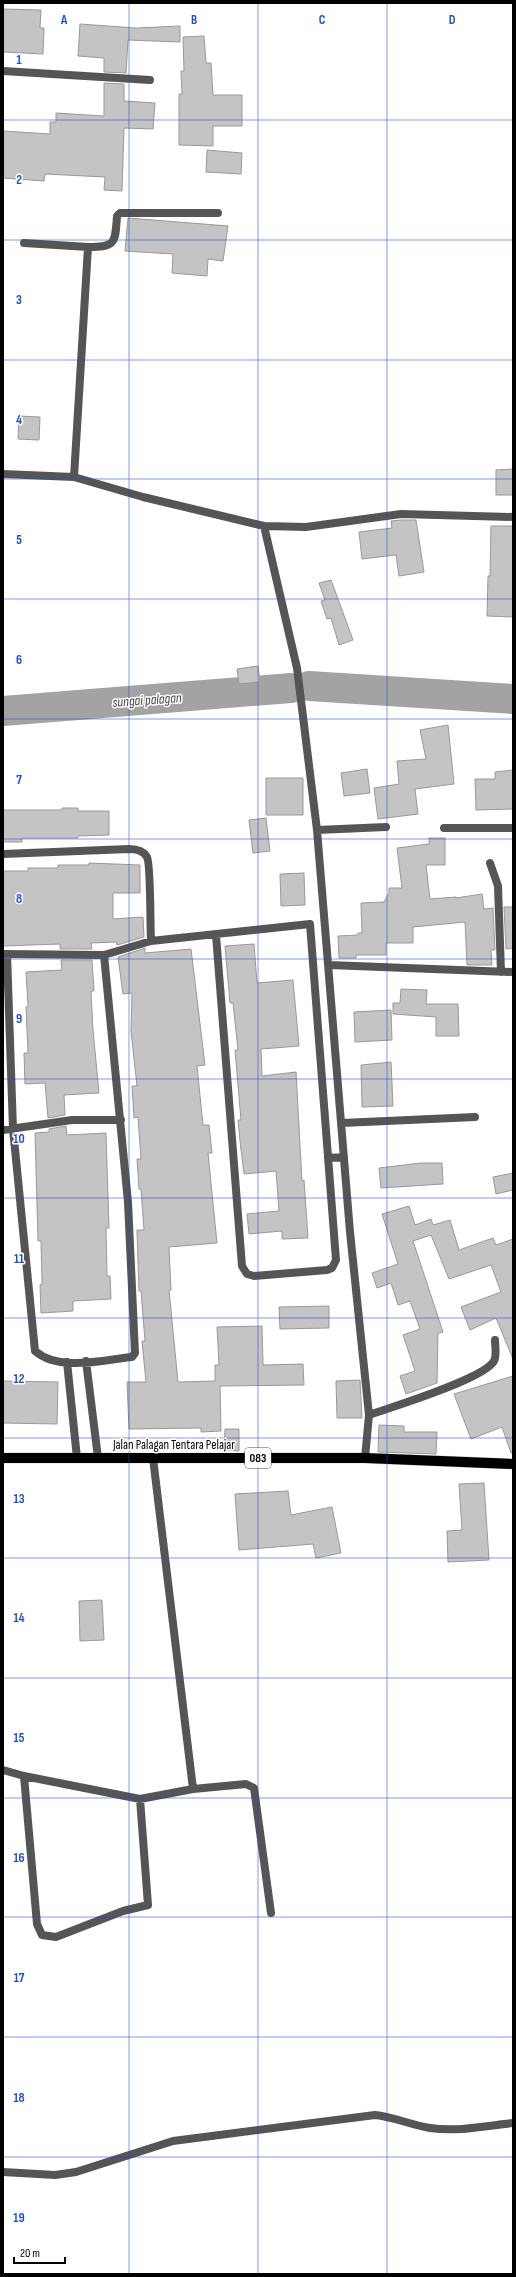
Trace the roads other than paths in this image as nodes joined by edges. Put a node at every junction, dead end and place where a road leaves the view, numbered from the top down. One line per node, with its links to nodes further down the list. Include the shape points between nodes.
1 (3, 71): 2 (street)
2 (150, 80)
3 (218, 213): 5 (street, via 120,213 117,216 113,242 109,246)
4 (24, 243): 5 (street)
5 (88, 246): 7 (street)
6 (3, 474): 7 (street)
7 (74, 477): 9 (street, via 143,497)
8 (513, 517): 9 (street, via 400,514 306,527)
9 (264, 526): 13 (street, via 297,668)
10 (386, 827): 13 (street)
11 (444, 828): 12 (street)
12 (513, 828)
13 (316, 830): 20 (street)
14 (3, 854): 17 (street, via 128,849 142,851 150,866)
15 (490, 862): 21 (street, via 498,886)
16 (216, 935): 17 (street); 29 (street, via 310,924); 29 (street, via 242,1266 247,1274 254,1276 332,1268 336,1260)
17 (151, 941): 19 (street)
18 (5, 954): 19 (street); 27 (street)
19 (104, 955): 24 (street)
20 (329, 965): 21 (street); 25 (street)
21 (501, 972): 22 (street)
22 (513, 972)
23 (475, 1116): 25 (street)
24 (121, 1120): 27 (street, via 72,1120); 31 (street, via 128,1202 135,1353 132,1357)
25 (342, 1123): 28 (street)
26 (3, 1130): 27 (street)
27 (13, 1130): 32 (street, via 35,1351 43,1358)
28 (344, 1156): 29 (street); 33 (street)
29 (328, 1158)
30 (495, 1340): 33 (street, via 495,1360 489,1367 447,1388)
31 (86, 1361): 32 (street); 36 (street)
32 (67, 1362): 35 (street)
33 (369, 1415): 38 (street)
34 (3, 1458): 35 (main road, Jalan Palagan Tentara Pelajar / 083)
35 (77, 1458): 36 (main road, Jalan Palagan Tentara Pelajar / 083)
36 (98, 1458): 37 (main road, Jalan Palagan Tentara Pelajar / 083)
37 (153, 1458): 38 (main road, Jalan Palagan Tentara Pelajar / 083); 42 (street)
38 (365, 1458): 39 (main road, Jalan Palagan Tentara Pelajar / 083)
39 (513, 1464)
40 (3, 1770): 41 (street)
41 (24, 1776): 43 (street); 43 (street, via 37,1924 42,1935 56,1937 123,1910 148,1905)
42 (193, 1789): 43 (street); 44 (street, via 246,1784 254,1788)
43 (140, 1799)
44 (271, 1913)
45 (513, 2123): 46 (street, via 438,2129 375,2115 173,2141 76,2172 55,2175)
46 (3, 2172)

